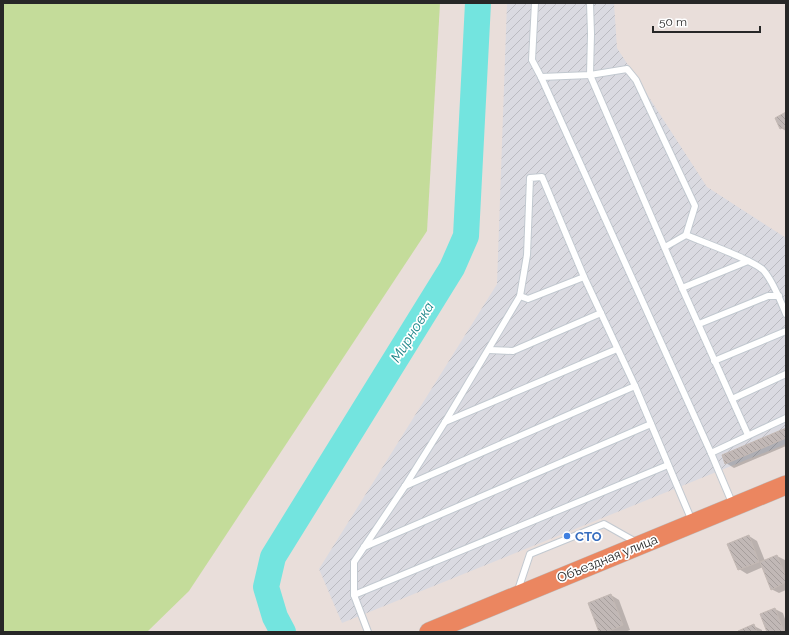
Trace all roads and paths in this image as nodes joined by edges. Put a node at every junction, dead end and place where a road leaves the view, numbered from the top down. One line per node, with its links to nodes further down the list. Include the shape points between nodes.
1 (535, 3): 4 (lane, via 532,60)
2 (590, 3): 3 (lane)
3 (590, 75): 4 (lane); 5 (lane, via 627,69 636,80 696,206); 6 (lane)
4 (541, 77): 26 (lane)
5 (686, 235): 6 (lane); 7 (lane)
6 (665, 247): 9 (lane)
7 (748, 261): 9 (lane); 11 (lane, via 763,270)
8 (584, 277): 10 (lane, via 528,299); 10 (lane, via 542,177 530,178 527,255); 12 (lane)
9 (682, 288): 14 (lane)
10 (520, 296): 17 (lane)
11 (778, 296): 13 (lane); 14 (lane, via 768,296)
12 (601, 312): 16 (lane); 17 (lane, via 513,351)
13 (786, 314)
14 (699, 324): 18 (lane)
15 (786, 331): 18 (lane)
16 (617, 349): 20 (lane); 23 (lane)
17 (489, 350): 23 (lane)
18 (714, 360): 21 (lane)
19 (786, 374): 21 (lane)
20 (634, 386): 24 (lane); 29 (lane)
21 (732, 399): 25 (lane)
22 (786, 418): 25 (lane)
23 (445, 422): 29 (lane)
24 (651, 424): 27 (lane); 33 (lane)
25 (748, 435): 26 (lane)
26 (711, 453): 30 (lane)
27 (668, 465): 31 (lane); 34 (lane)
28 (786, 485): 30 (highway, Объездная улица)
29 (405, 486): 33 (lane)
30 (734, 506): 31 (highway, Объездная улица)
31 (693, 523): 32 (highway, Объездная улица)
32 (640, 545): 35 (highway, Объездная улица); 35 (lane, via 604,524 537,551 530,554)
33 (364, 547): 34 (lane, via 354,562)
34 (354, 596): 36 (lane)
35 (516, 596): 37 (highway, Объездная улица)
36 (368, 632)
37 (429, 632)

